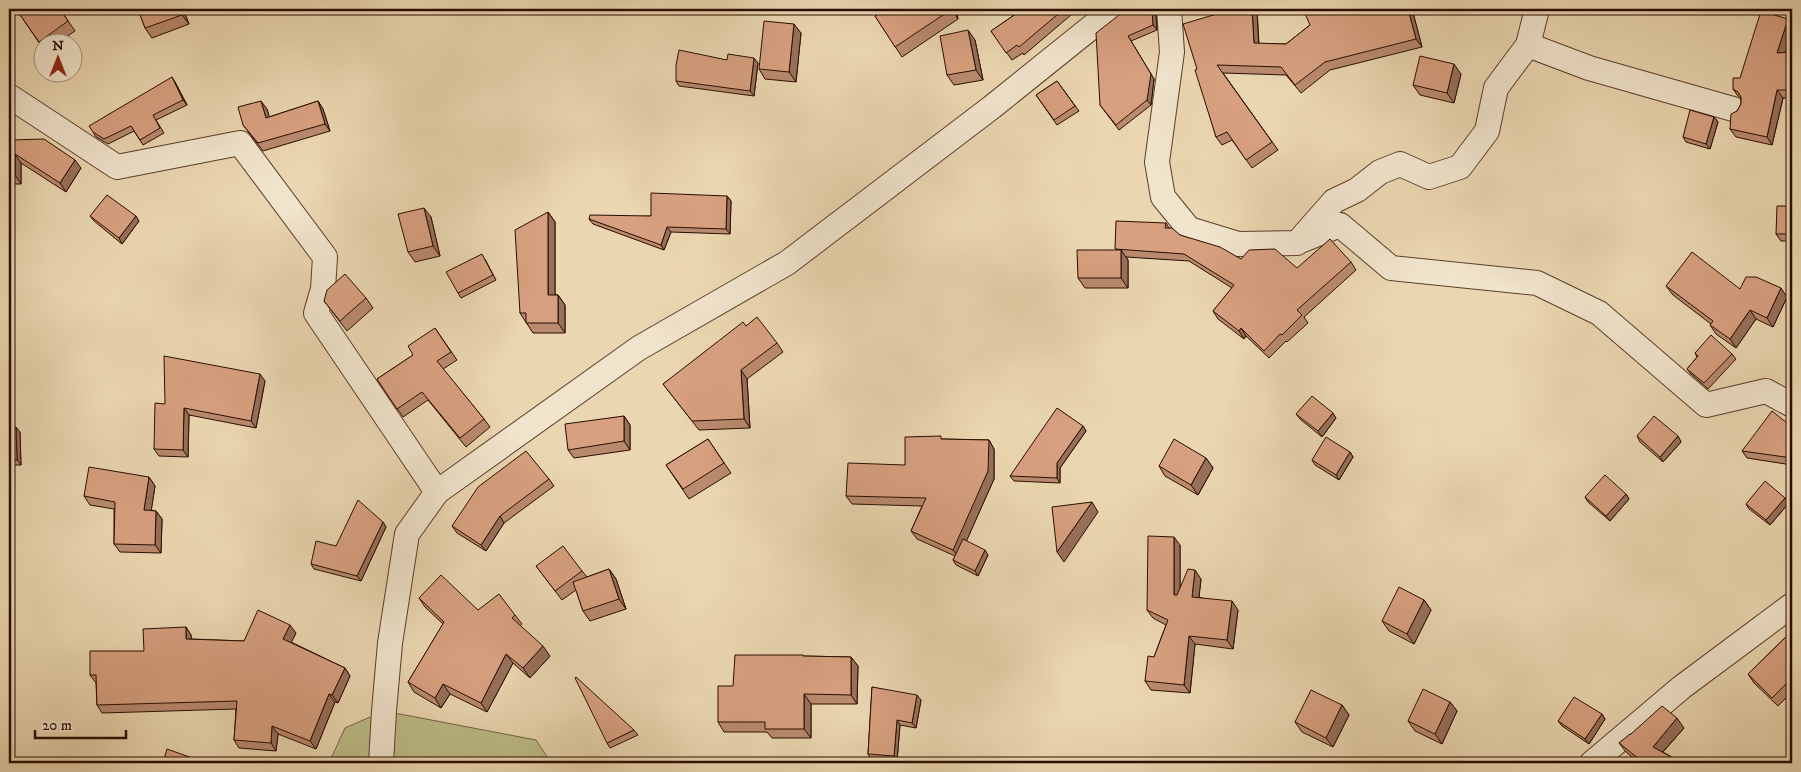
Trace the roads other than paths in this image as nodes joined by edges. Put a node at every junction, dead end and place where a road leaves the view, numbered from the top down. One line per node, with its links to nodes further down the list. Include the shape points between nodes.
1 (1114, 9): 9 (street, via 992,107 787,263 639,348)
2 (1169, 9): 7 (street, via 1172,52 1157,162 1163,197 1189,229 1238,244)
3 (1537, 9): 4 (street)
4 (1528, 46): 6 (street, via 1589,68); 7 (street, via 1496,88 1487,131 1460,167 1429,177 1400,164 1380,172 1358,190 1334,201)
5 (9, 96): 9 (street, via 116,167 240,143 325,256 323,289 316,313)
6 (1733, 109)
7 (1297, 242): 8 (street, via 1340,226 1391,268 1538,283 1598,313 1706,406 1766,391)
8 (1792, 405)
9 (437, 492): 11 (street, via 408,534 390,643)
10 (1792, 605): 12 (street, via 1682,687)
11 (381, 763)
12 (1592, 763)

